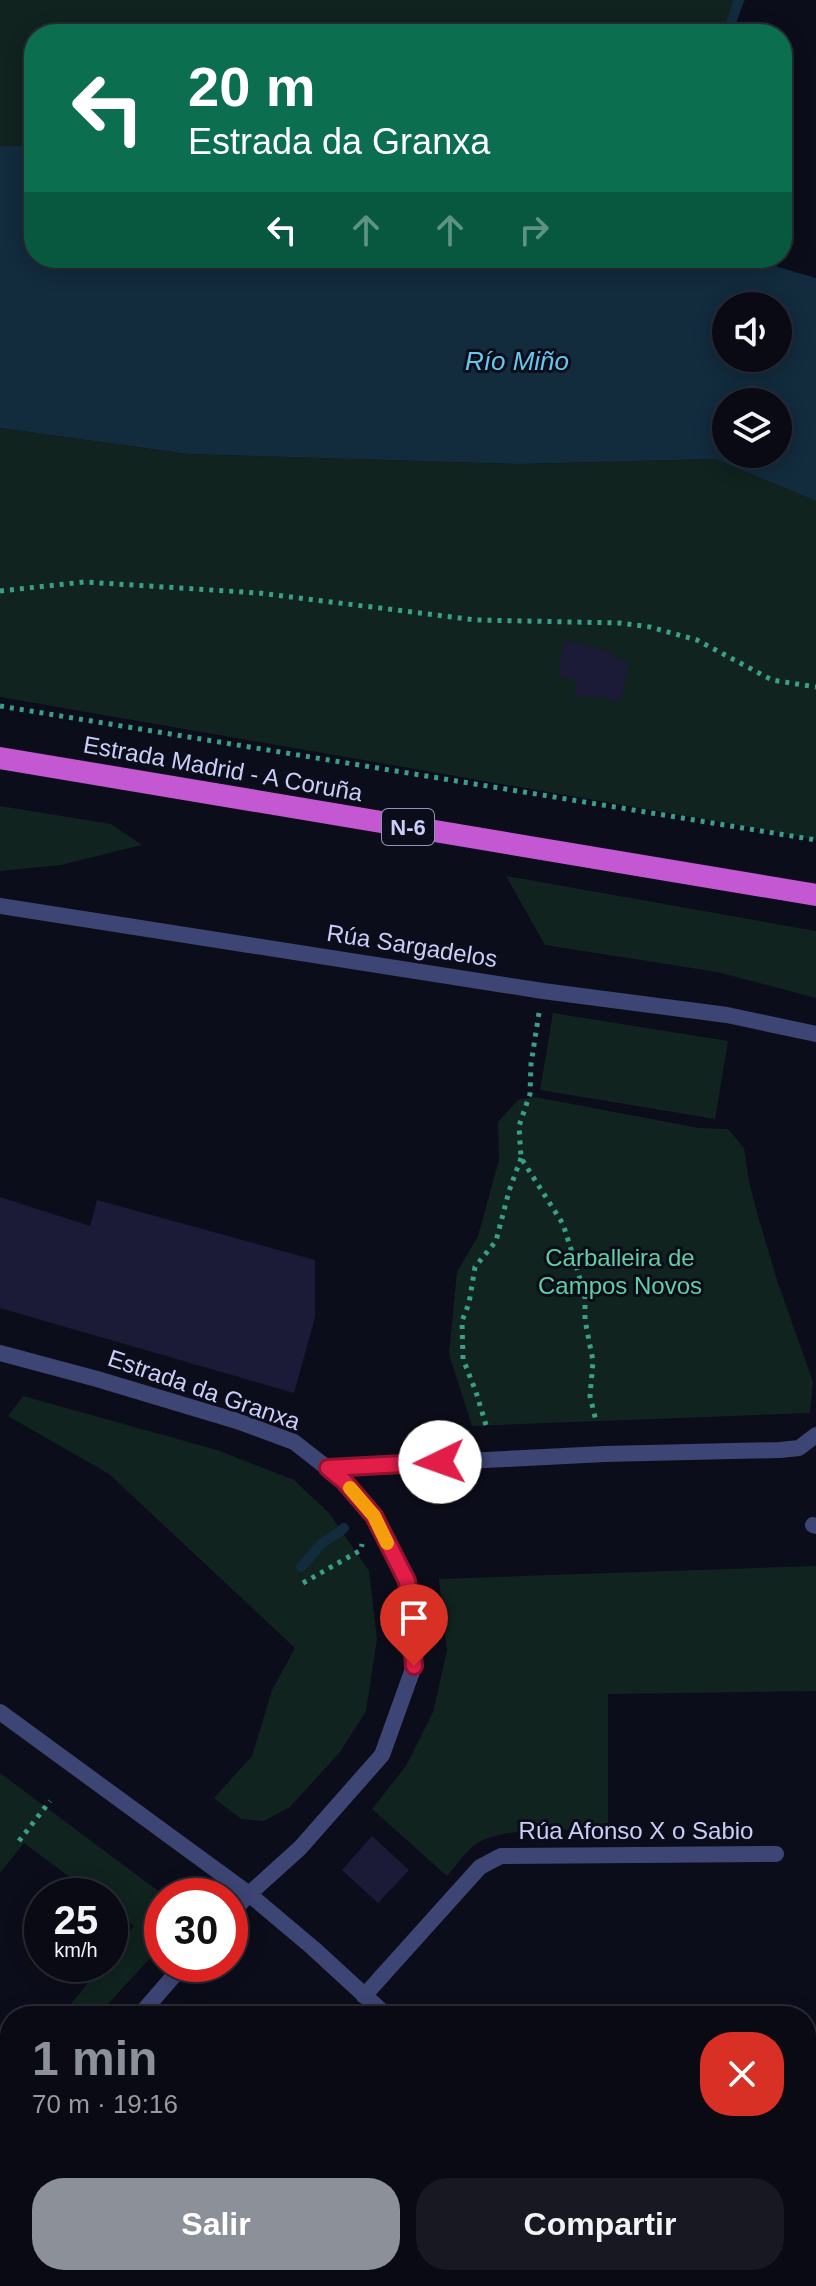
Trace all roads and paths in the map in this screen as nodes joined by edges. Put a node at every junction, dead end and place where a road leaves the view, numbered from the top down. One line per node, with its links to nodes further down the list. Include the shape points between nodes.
1 (0, 591): 2 (path, via 84,582 259,593 476,620 620,623 697,640 772,680)
2 (816, 687)
3 (0, 706): 5 (path)
4 (0, 758): 6 (highway, Estrada Madrid - A Coruña / N-6)
5 (816, 840)
6 (816, 895)
7 (0, 906): 9 (street, Rúa Sargadelos, via 727,1015)
8 (541, 1004): 10 (path, via 530,1094 519,1126)
9 (816, 1034)
10 (521, 1158): 12 (path, via 563,1224 576,1265 585,1297); 13 (path, via 496,1241 475,1267 462,1321 463,1359)
11 (0, 1353): 15 (street, Estrada da Granxa, via 237,1421 294,1442)
12 (596, 1421)
13 (486, 1425)
14 (816, 1435): 15 (street, via 799,1448 780,1450)
15 (328, 1468): 22 (street, Estrada da Granxa, via 374,1516 407,1581 414,1666 382,1755 300,1848)
16 (363, 1543): 17 (path, via 361,1550)
17 (303, 1583)
18 (0, 1712): 22 (street)
19 (50, 1801): 20 (path)
20 (19, 1841)
21 (776, 1854): 24 (street, Rúa Afonso X o Sabio, via 501,1856 480,1867)
22 (249, 1894): 24 (street)
23 (168, 1982): 25 (street)
24 (364, 1996): 26 (street)
25 (148, 2006)
26 (376, 2006)

